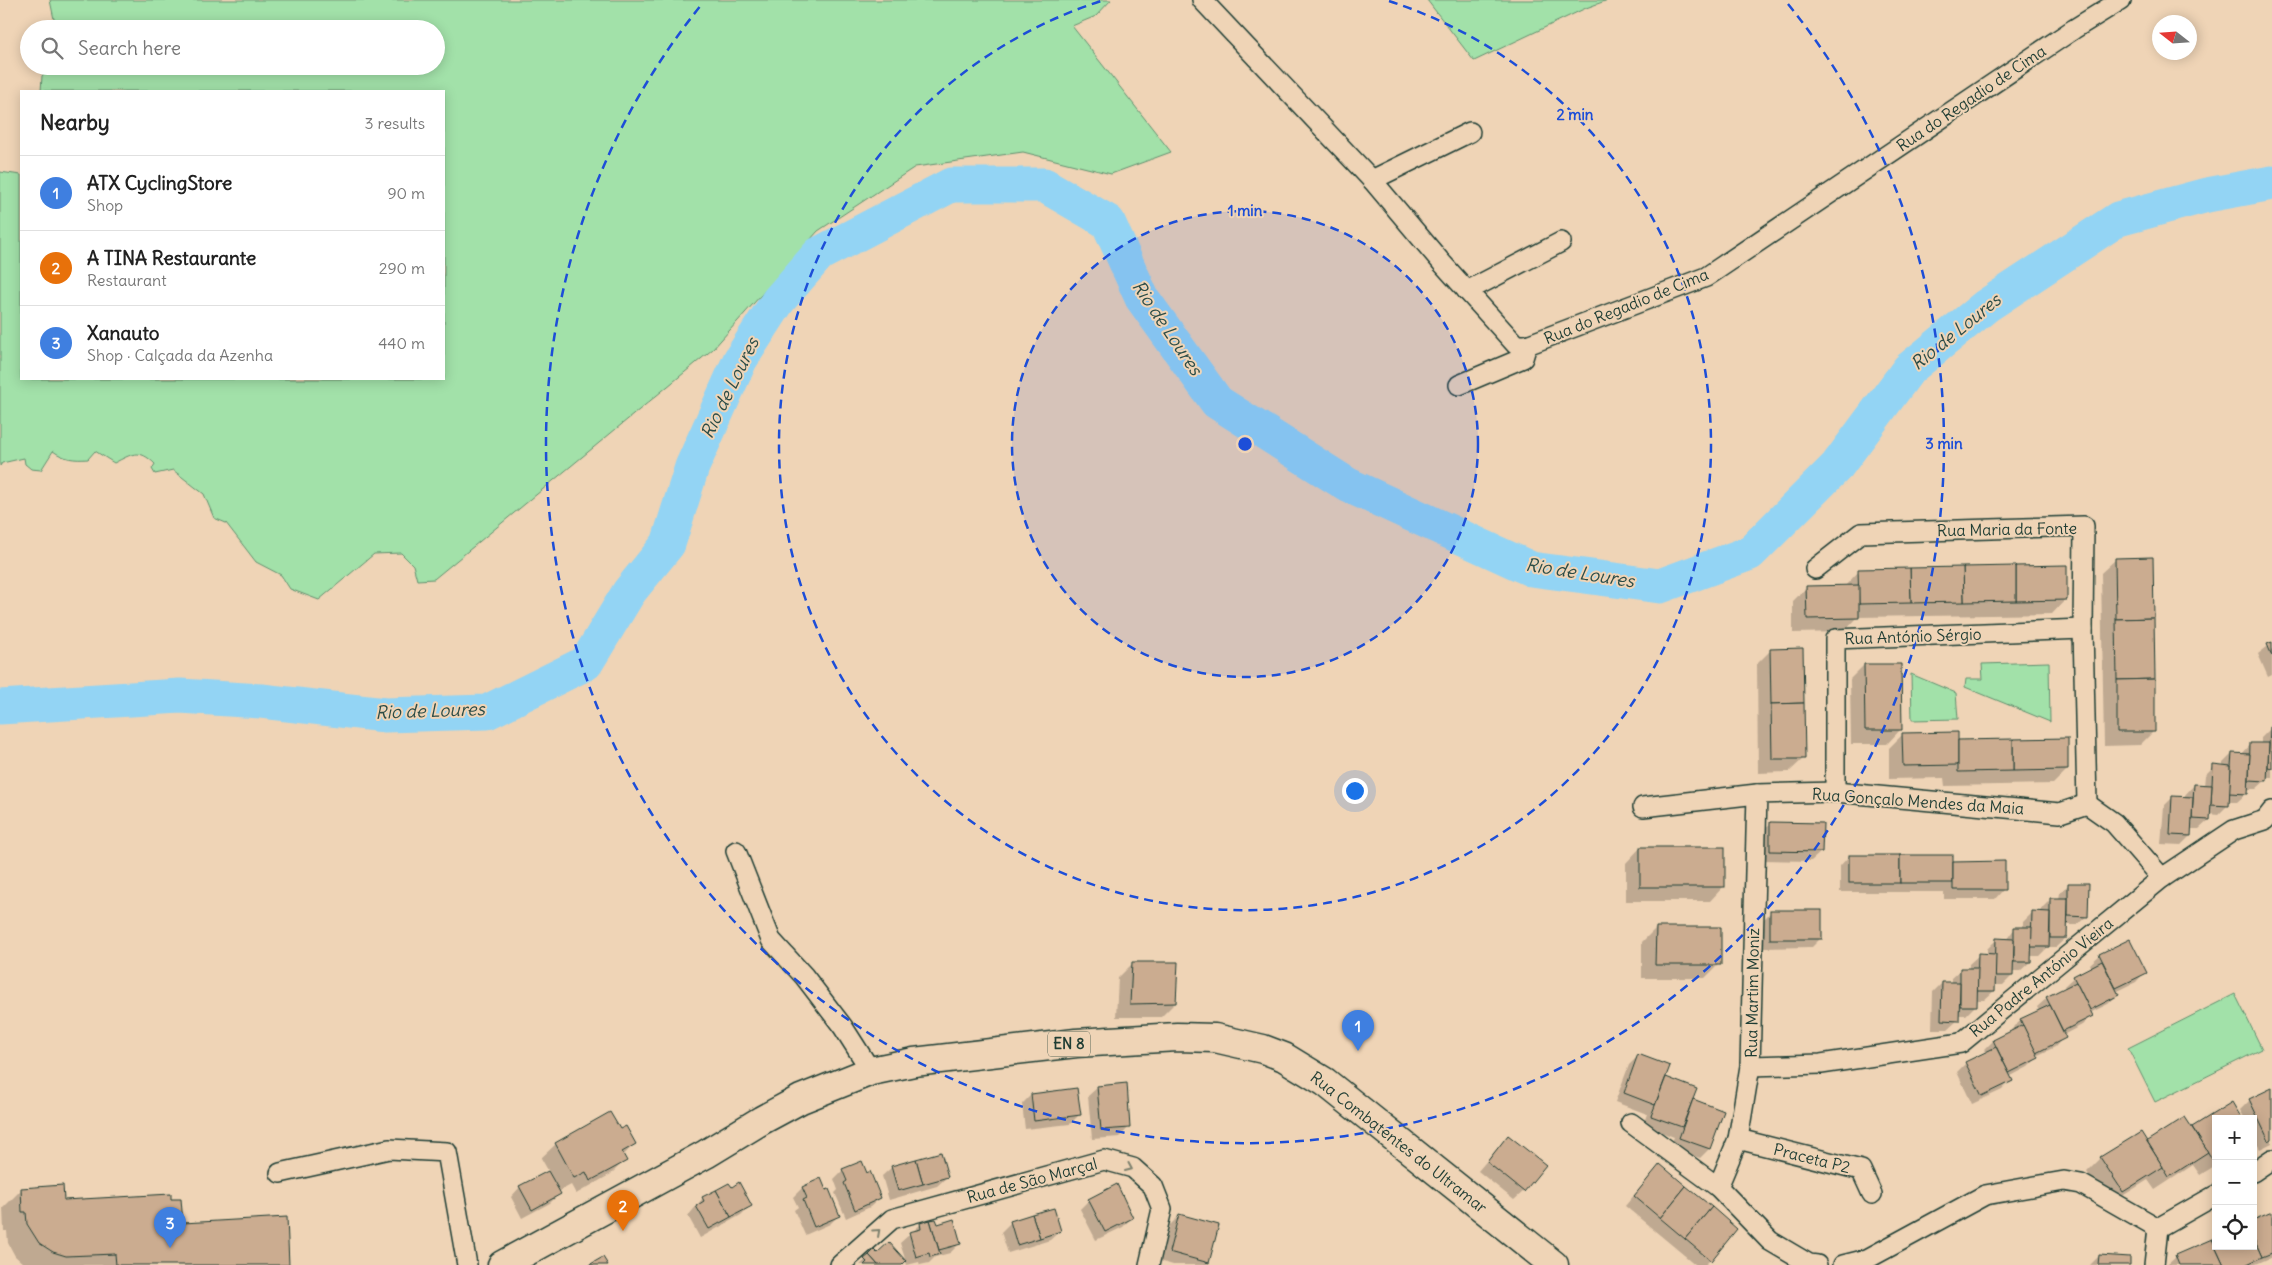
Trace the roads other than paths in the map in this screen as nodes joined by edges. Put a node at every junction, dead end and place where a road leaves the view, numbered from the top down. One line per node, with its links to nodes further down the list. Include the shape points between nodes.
1 (2121, 0): 7 (street, Rua do Regadio de Cima, via 1706,277)
2 (1210, 2): 4 (street, Rua do Regadio de Cima)
3 (1470, 132): 4 (street)
4 (1372, 180): 6 (street, Rua do Regadio de Cima)
5 (1560, 242): 6 (street)
6 (1467, 291): 7 (street, Rua do Regadio de Cima, via 1516,345)
7 (1527, 345): 8 (street, via 1523,358)
8 (1459, 384)
9 (1815, 569): 10 (street, Rua Maria da Fonte, via 1861,533 2084,526)
10 (2083, 629): 11 (street, Rua António Sérgio, via 1835,639); 13 (street, Rua Maria da Fonte)
11 (1835, 792): 12 (street, Rua Gonçalo Mendes da Maia); 13 (street, Rua Gonçalo Mendes da Maia, via 2060,813)
12 (1757, 794): 14 (street, Rua Gonçalo Mendes da Maia); 18 (street, Rua Martim Moniz)
13 (2087, 804): 17 (street, via 2114,823)
14 (1643, 807)
15 (2270, 820): 17 (street, Rua Padre António Vieira, via 2234,830)
16 (736, 851): 19 (street, via 771,940 843,1027)
17 (2162, 878): 18 (street, Rua Padre António Vieira, via 1961,1043 1821,1064)
18 (1750, 1066): 21 (street, Rua Martim Moniz)
19 (871, 1071): 30 (main road, Rua Combatentes do Ultramar / EN 8, via 801,1099); 33 (main road, Rua Combatentes do Ultramar / EN 8, via 914,1062 1076,1043 1177,1037 1215,1038 1263,1049 1284,1057 1324,1082)
20 (1631, 1123): 25 (street)
21 (1738, 1139): 25 (street, Rua Martim Moniz); 26 (street, Praceta P2, via 1861,1170)
22 (2272, 1159): 23 (street)
23 (2257, 1169)
24 (280, 1173): 29 (street, via 388,1149 448,1152)
25 (1718, 1187): 34 (street, via 1770,1241 1809,1264)
26 (1872, 1194)
27 (2212, 1197): 28 (street)
28 (2158, 1228): 35 (street, via 2081,1184 2064,1181 1985,1195 1868,1259); 36 (street)
29 (467, 1265)
30 (502, 1265)
31 (840, 1265): 32 (street, Rua de São Marçal, one-way to 32, via 892,1219 1104,1160 1133,1168 1153,1186 1162,1209)
32 (1149, 1265)
33 (1554, 1265)
34 (1817, 1265)
35 (1843, 1265)
36 (2154, 1265)

